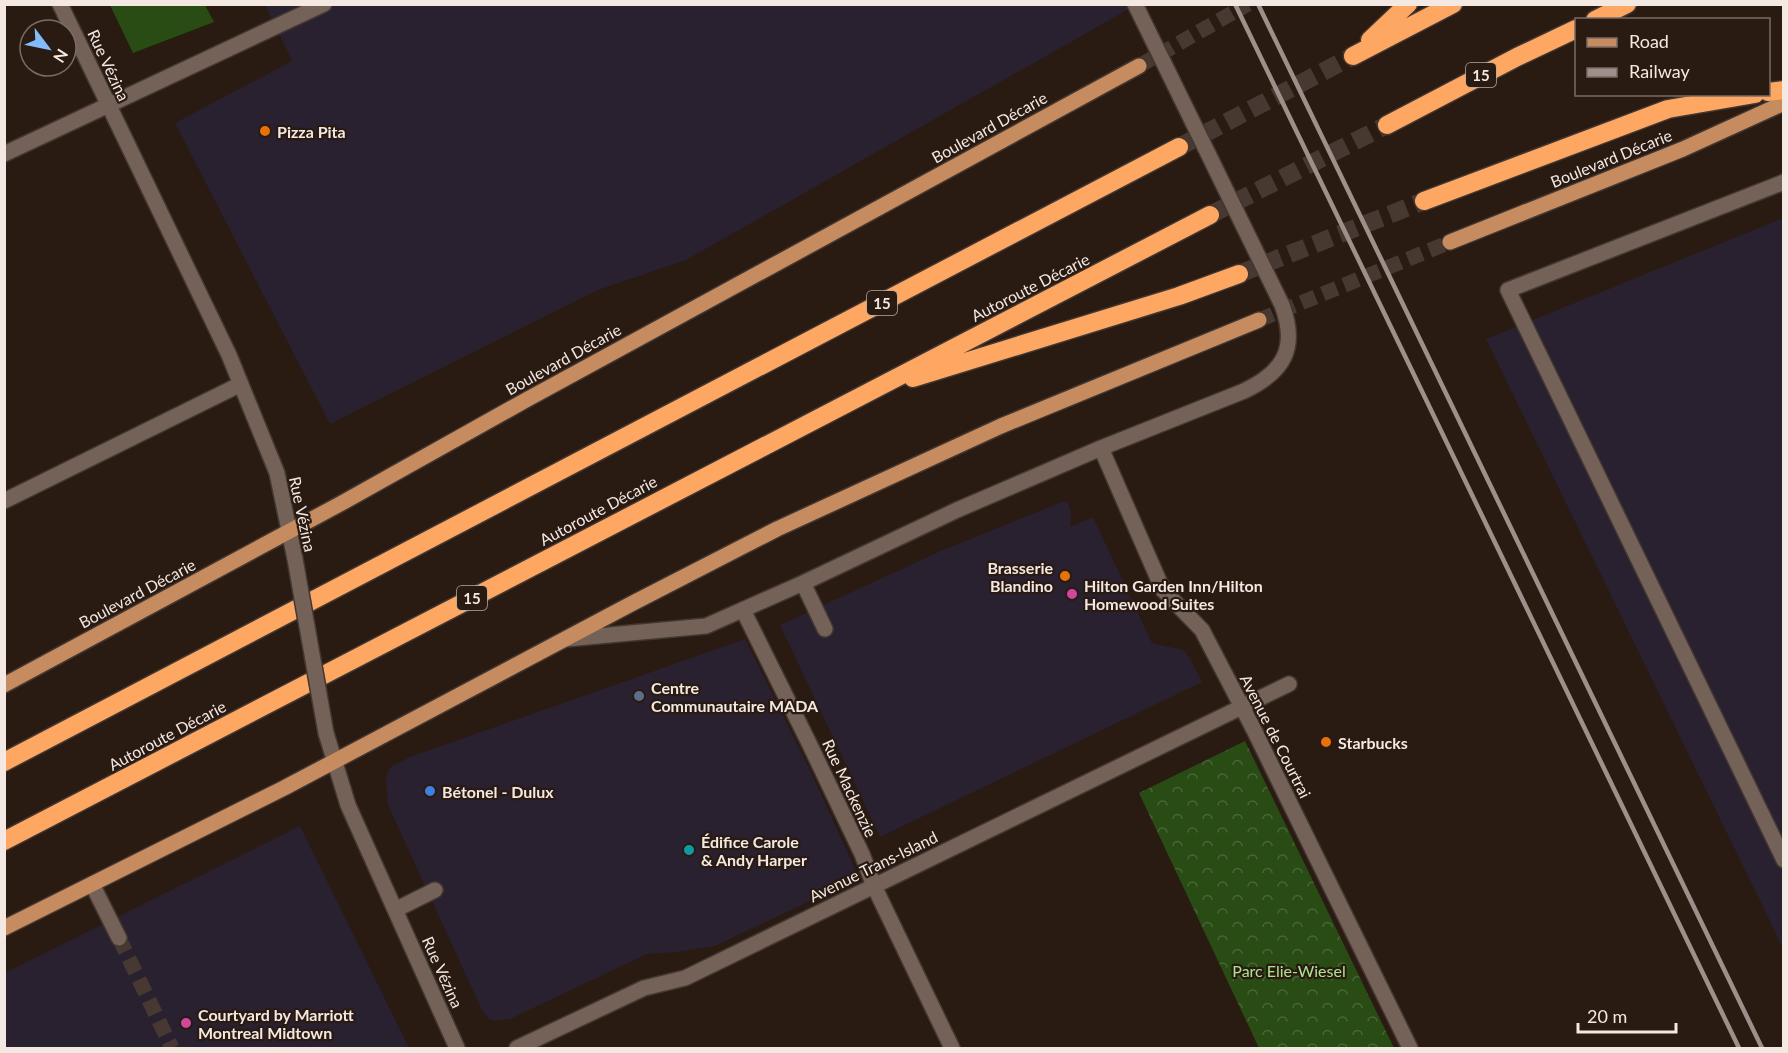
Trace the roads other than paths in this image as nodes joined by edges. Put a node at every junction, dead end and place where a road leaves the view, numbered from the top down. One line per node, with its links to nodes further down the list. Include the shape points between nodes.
1 (60, 4): 12 (street, Rue Vézina)
2 (324, 4): 12 (street)
3 (1135, 4): 24 (street, via 1282,305 1289,334 1279,365 1262,382)
4 (1408, 4): 5 (highway, via 1353,56)
5 (1453, 4)
6 (1627, 4): 7 (highway)
7 (1599, 18)
8 (1575, 28): 13 (highway, 15)
9 (1139, 66): 26 (main road, Boulevard Décarie)
10 (1743, 96): 17 (highway, via 1668,109)
11 (1784, 103): 19 (main road, Boulevard Décarie, via 1683,149)
12 (107, 104): 15 (street); 22 (street, Rue Vézina)
13 (1387, 125)
14 (1179, 147): 34 (highway, 15)
15 (4, 154)
16 (1784, 182): 37 (street, via 1508,290)
17 (1424, 201)
18 (1210, 215): 23 (highway, Autoroute Décarie / 15)
19 (1450, 242)
20 (1239, 274): 23 (highway)
21 (1259, 320): 30 (main road, via 897,473 767,534)
22 (241, 384): 25 (street); 26 (street, Rue Vézina, via 277,473)
23 (868, 391): 36 (highway, Autoroute Décarie / 15)
24 (1101, 448): 27 (street); 33 (street, Avenue de Courtrai, via 1163,590 1202,630)
25 (4, 501)
26 (290, 531): 31 (main road, Boulevard Décarie); 35 (street, Rue Vézina, bridge)
27 (803, 583): 28 (street); 29 (street)
28 (743, 610): 30 (street, via 706,626); 39 (street, Rue Mackenzie)
29 (825, 629)
30 (566, 639): 35 (main road)
31 (4, 684)
32 (1289, 684): 33 (street, Avenue Trans-Island)
33 (1242, 706): 39 (street, Avenue Trans-Island); 47 (street, Avenue de Courtrai)
34 (4, 762)
35 (334, 762): 38 (main road); 41 (street, Rue Vézina, via 348,805)
36 (4, 841)
37 (1784, 860)
38 (92, 884): 42 (main road); 43 (street)
39 (874, 885): 45 (street, Avenue Trans-Island, via 685,978 644,988); 46 (street, Rue Mackenzie)
40 (435, 890): 41 (street)
41 (395, 910): 44 (street, Rue Vézina)
42 (4, 928)
43 (119, 938)
44 (457, 1048)
45 (517, 1048)
46 (952, 1048)
47 (1410, 1048)

